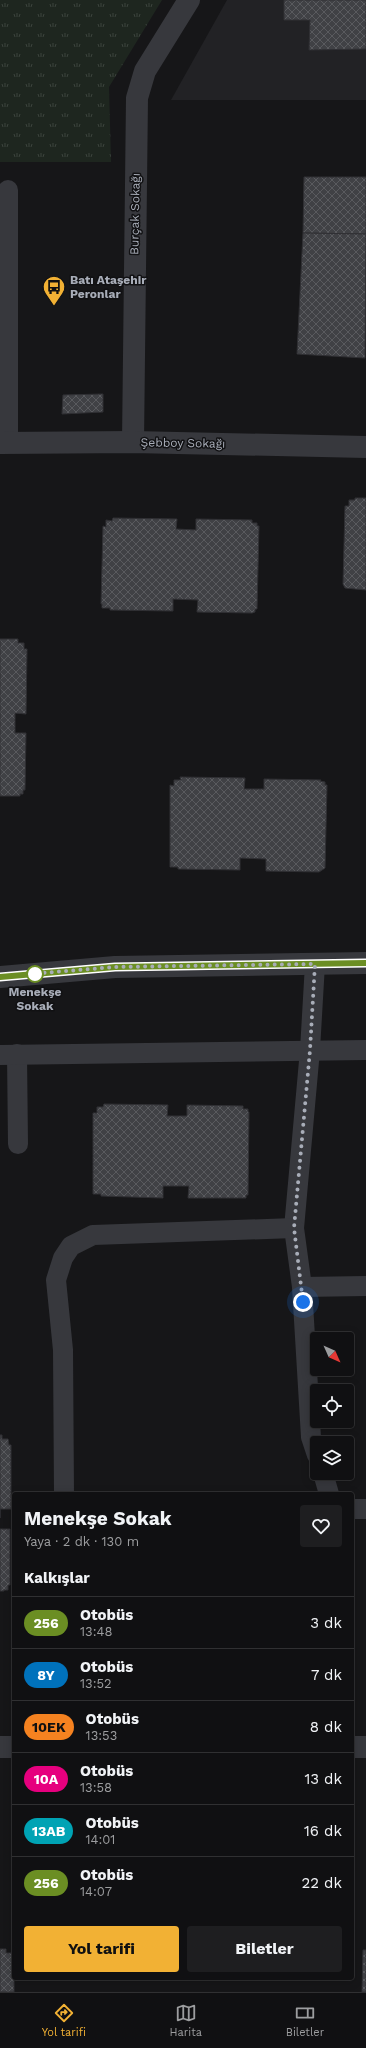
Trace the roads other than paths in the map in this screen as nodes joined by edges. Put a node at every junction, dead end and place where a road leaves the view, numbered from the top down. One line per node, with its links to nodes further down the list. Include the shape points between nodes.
1 (189, 0): 3 (street, Burçak Sokağı, via 145,71 137,98)
2 (8, 190): 4 (lane)
3 (133, 442): 4 (street, Şebboy Sokağı); 5 (street, Şebboy Sokağı)
4 (4, 443)
5 (366, 446)
6 (366, 963): 7 (street)
7 (315, 964): 8 (street, via 115,967); 9 (lane)
8 (0, 977)
9 (310, 1050): 10 (lane); 11 (lane); 13 (lane)
10 (366, 1050)
11 (9, 1054): 12 (lane)
12 (18, 1144)
13 (294, 1228): 15 (lane); 18 (lane, via 93,1235 71,1246 63,1258 56,1280 63,1350)
14 (366, 1286): 15 (lane)
15 (302, 1287): 16 (lane)
16 (311, 1436)
17 (325, 1480): 19 (lane)
18 (64, 1492)
19 (328, 1492)
20 (354, 1509): 21 (lane)
21 (366, 1509)
22 (0, 1747): 23 (street)
23 (12, 1747)
24 (354, 1747): 25 (street)
25 (366, 1747)

